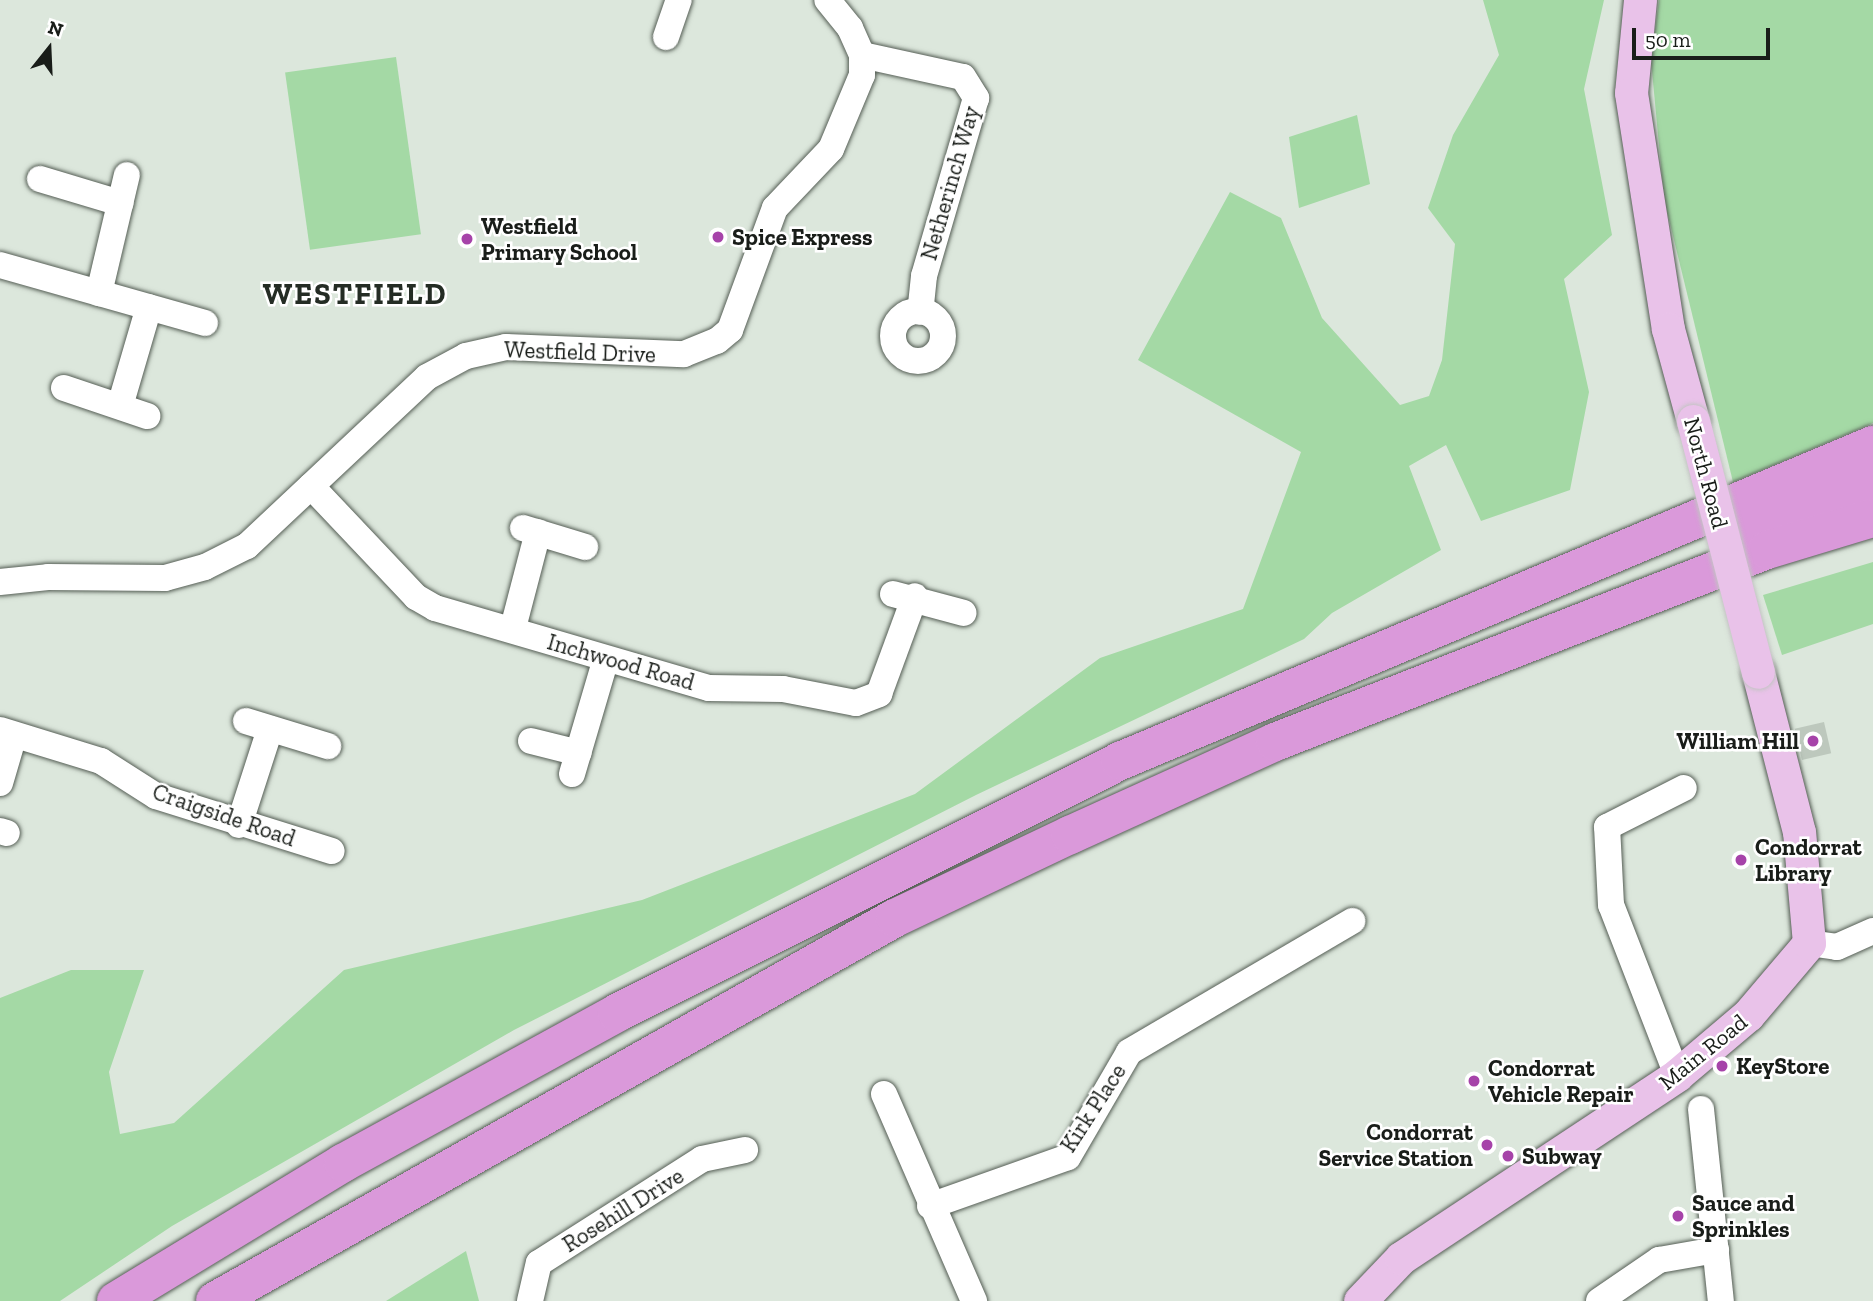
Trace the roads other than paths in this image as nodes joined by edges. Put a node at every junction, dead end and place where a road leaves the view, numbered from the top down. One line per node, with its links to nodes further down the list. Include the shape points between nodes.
1 (679, 0): 4 (street)
2 (827, 0): 5 (street, via 850,28)
3 (1640, 0): 36 (main road, North Road, bridge, via 1632,93 1668,329 1799,832)
4 (666, 37)
5 (862, 55): 12 (street, Netherinch Way, via 963,77 976,98 924,275); 19 (street, Westfield Drive, via 862,75 844,126 816,168 775,208 730,330 717,341 684,354 506,347 466,356 427,377)
6 (127, 175): 8 (street)
7 (40, 178): 8 (street)
8 (120, 203): 10 (street)
9 (0, 265): 10 (street)
10 (99, 293): 11 (street)
11 (149, 307): 13 (street); 15 (street)
12 (920, 312)
13 (205, 323)
14 (64, 388): 15 (street)
15 (120, 406): 16 (street)
16 (147, 416)
17 (1873, 445): 24 (highway)
18 (1873, 482): 24 (highway)
19 (311, 486): 22 (street, Westfield Drive, via 247,546 205,567 164,579 48,576); 25 (street, Inchwood Road, via 416,597 435,608)
20 (1873, 518): 45 (highway, via 1767,550 1288,737 1057,841 895,918)
21 (585, 547): 25 (street, via 530,530)
22 (0, 582)
23 (964, 613): 26 (street, Inchwood Road, via 904,595 879,694 856,703 783,689 709,688)
24 (1469, 617): 44 (highway, via 1120,761 617,1013 343,1163)
25 (513, 628): 26 (street, Inchwood Road)
26 (605, 662): 28 (street, via 575,764)
27 (7, 732): 30 (street); 32 (street, Craigside Road, via 101,761 156,796)
28 (531, 741)
29 (328, 746): 32 (street, via 258,725)
30 (0, 783)
31 (1684, 788): 37 (street, via 1607,827 1611,905)
32 (239, 825): 33 (street, Craigside Road)
33 (332, 851)
34 (1352, 921): 41 (street, Kirk Place, via 1129,1052 1068,1157)
35 (1873, 931): 36 (street, via 1837,947)
36 (1809, 943): 37 (main road, Main Road, via 1748,1015)
37 (1677, 1075): 43 (main road, Main Road, via 1401,1258)
38 (884, 1094): 41 (street)
39 (1701, 1109): 42 (street)
40 (745, 1150): 46 (street, Rosehill Drive, via 702,1159 539,1263)
41 (930, 1206): 47 (street)
42 (1716, 1250): 48 (street, via 1659,1260); 49 (street)
43 (1358, 1300)
44 (116, 1301)
45 (215, 1301)
46 (530, 1301)
47 (974, 1301)
48 (1599, 1301)
49 (1721, 1301)

